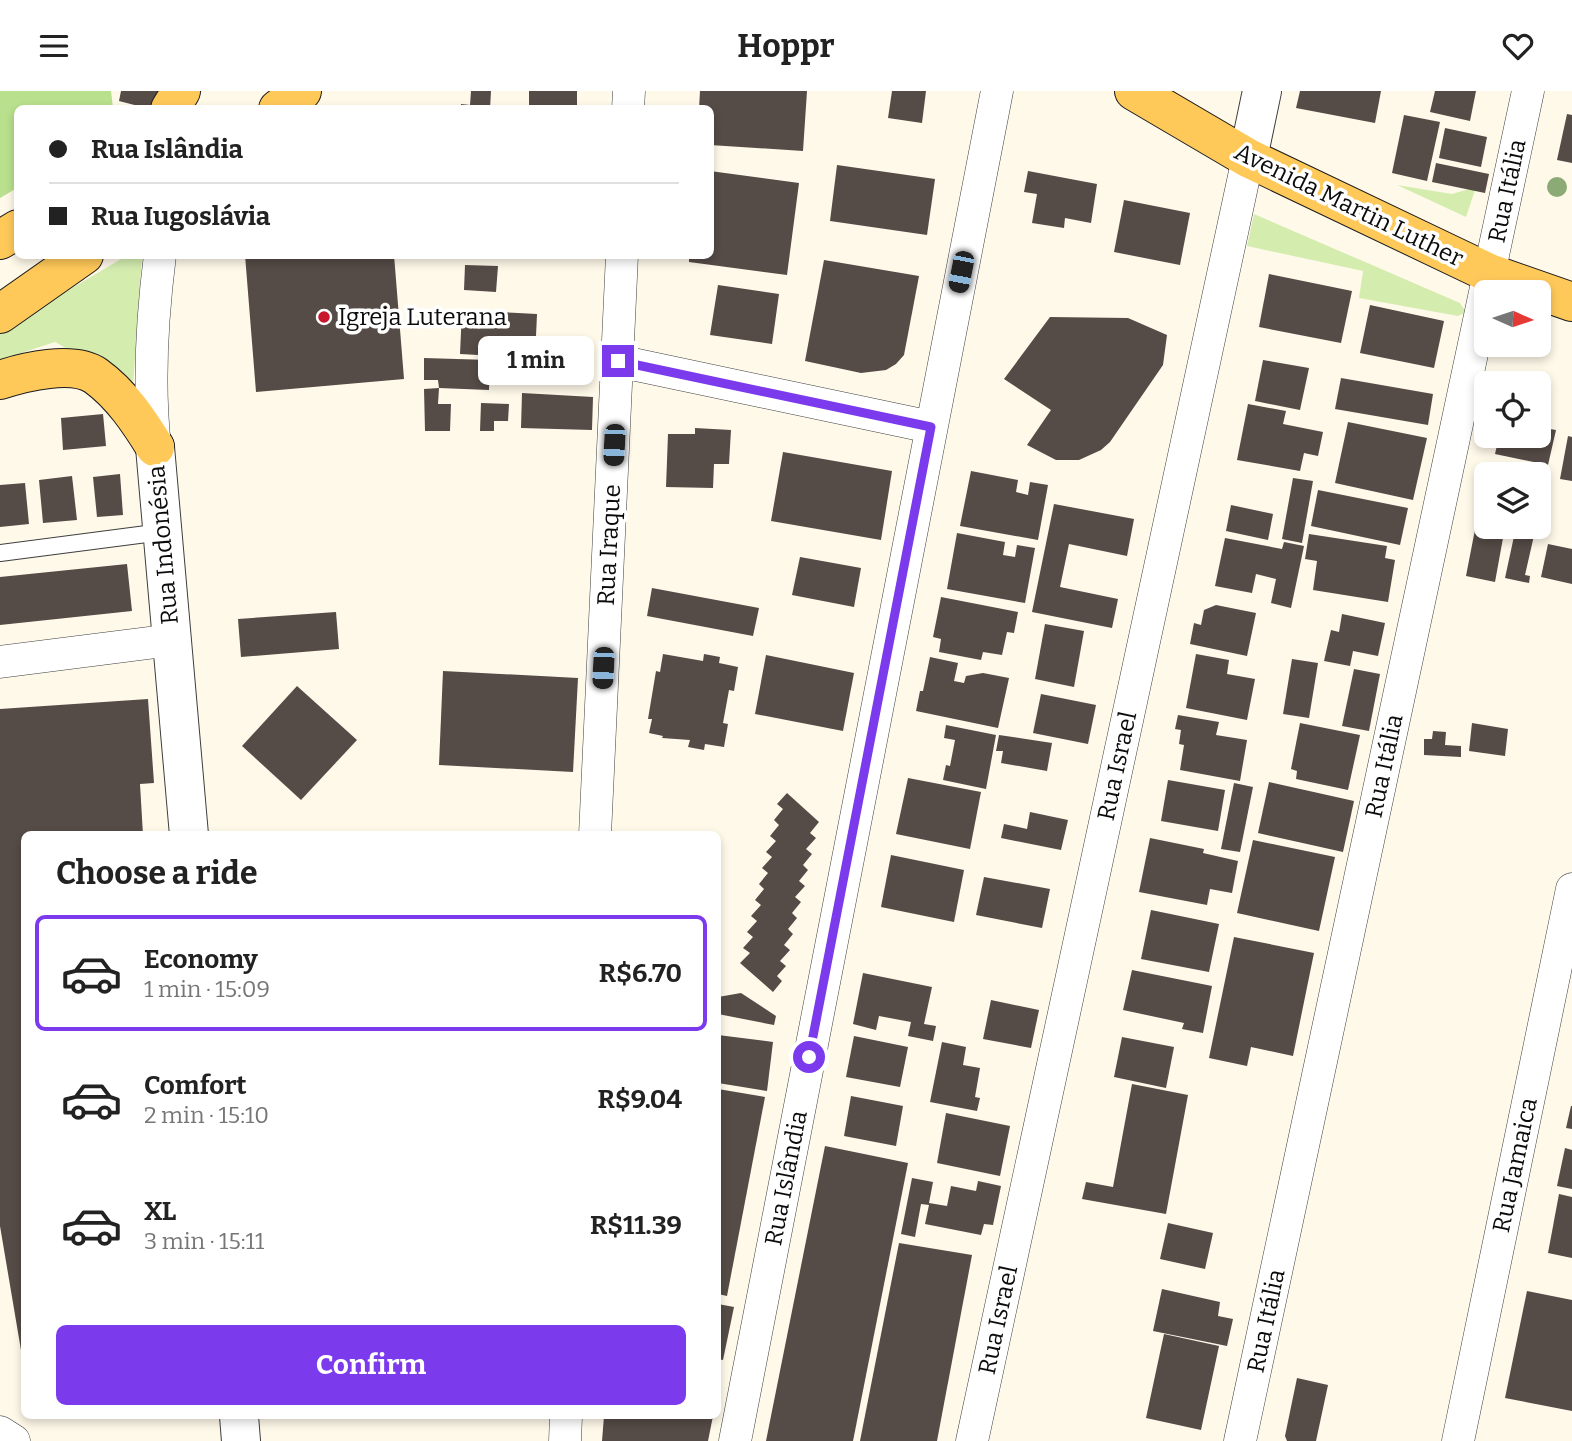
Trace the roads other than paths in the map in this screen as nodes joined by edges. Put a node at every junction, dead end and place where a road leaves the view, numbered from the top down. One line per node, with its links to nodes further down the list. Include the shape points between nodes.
1 (302, 91): 6 (main road)
2 (997, 91): 16 (street, Rua Islândia)
3 (1134, 91): 7 (main road, Avenida Martin Luther)
4 (1262, 91): 7 (street, Rua Israel)
5 (1528, 91): 11 (street, Rua Itália)
6 (283, 105)
7 (1248, 158): 11 (main road, Avenida Martin Luther); 32 (street, Rua Israel)
8 (78, 259): 13 (main road)
9 (160, 259): 17 (street, Rua Indonésia, via 152,368)
10 (622, 259): 14 (street, Rua Iraque)
11 (1489, 273): 12 (main road, Avenida Martin Luther); 33 (street, Rua Itália)
12 (1572, 302)
13 (0, 314)
14 (618, 361): 16 (street); 23 (street, Rua Iraque)
15 (0, 380): 17 (main road, via 21,373 73,368 94,375)
16 (931, 427): 31 (street, Rua Islândia)
17 (154, 431): 18 (street, Rua Indonésia)
18 (162, 532): 19 (lane); 20 (street, Rua Indonésia)
19 (0, 553)
20 (172, 639): 21 (street); 22 (street, Rua Indonésia)
21 (0, 662)
22 (189, 831)
23 (595, 831)
24 (1572, 889): 34 (street, Rua Jamaica)
25 (239, 1419): 29 (street)
26 (566, 1419): 30 (street)
27 (0, 1432): 28 (street)
28 (14, 1441)
29 (241, 1441)
30 (565, 1441)
31 (735, 1441)
32 (972, 1441)
33 (1240, 1441)
34 (1458, 1441)

